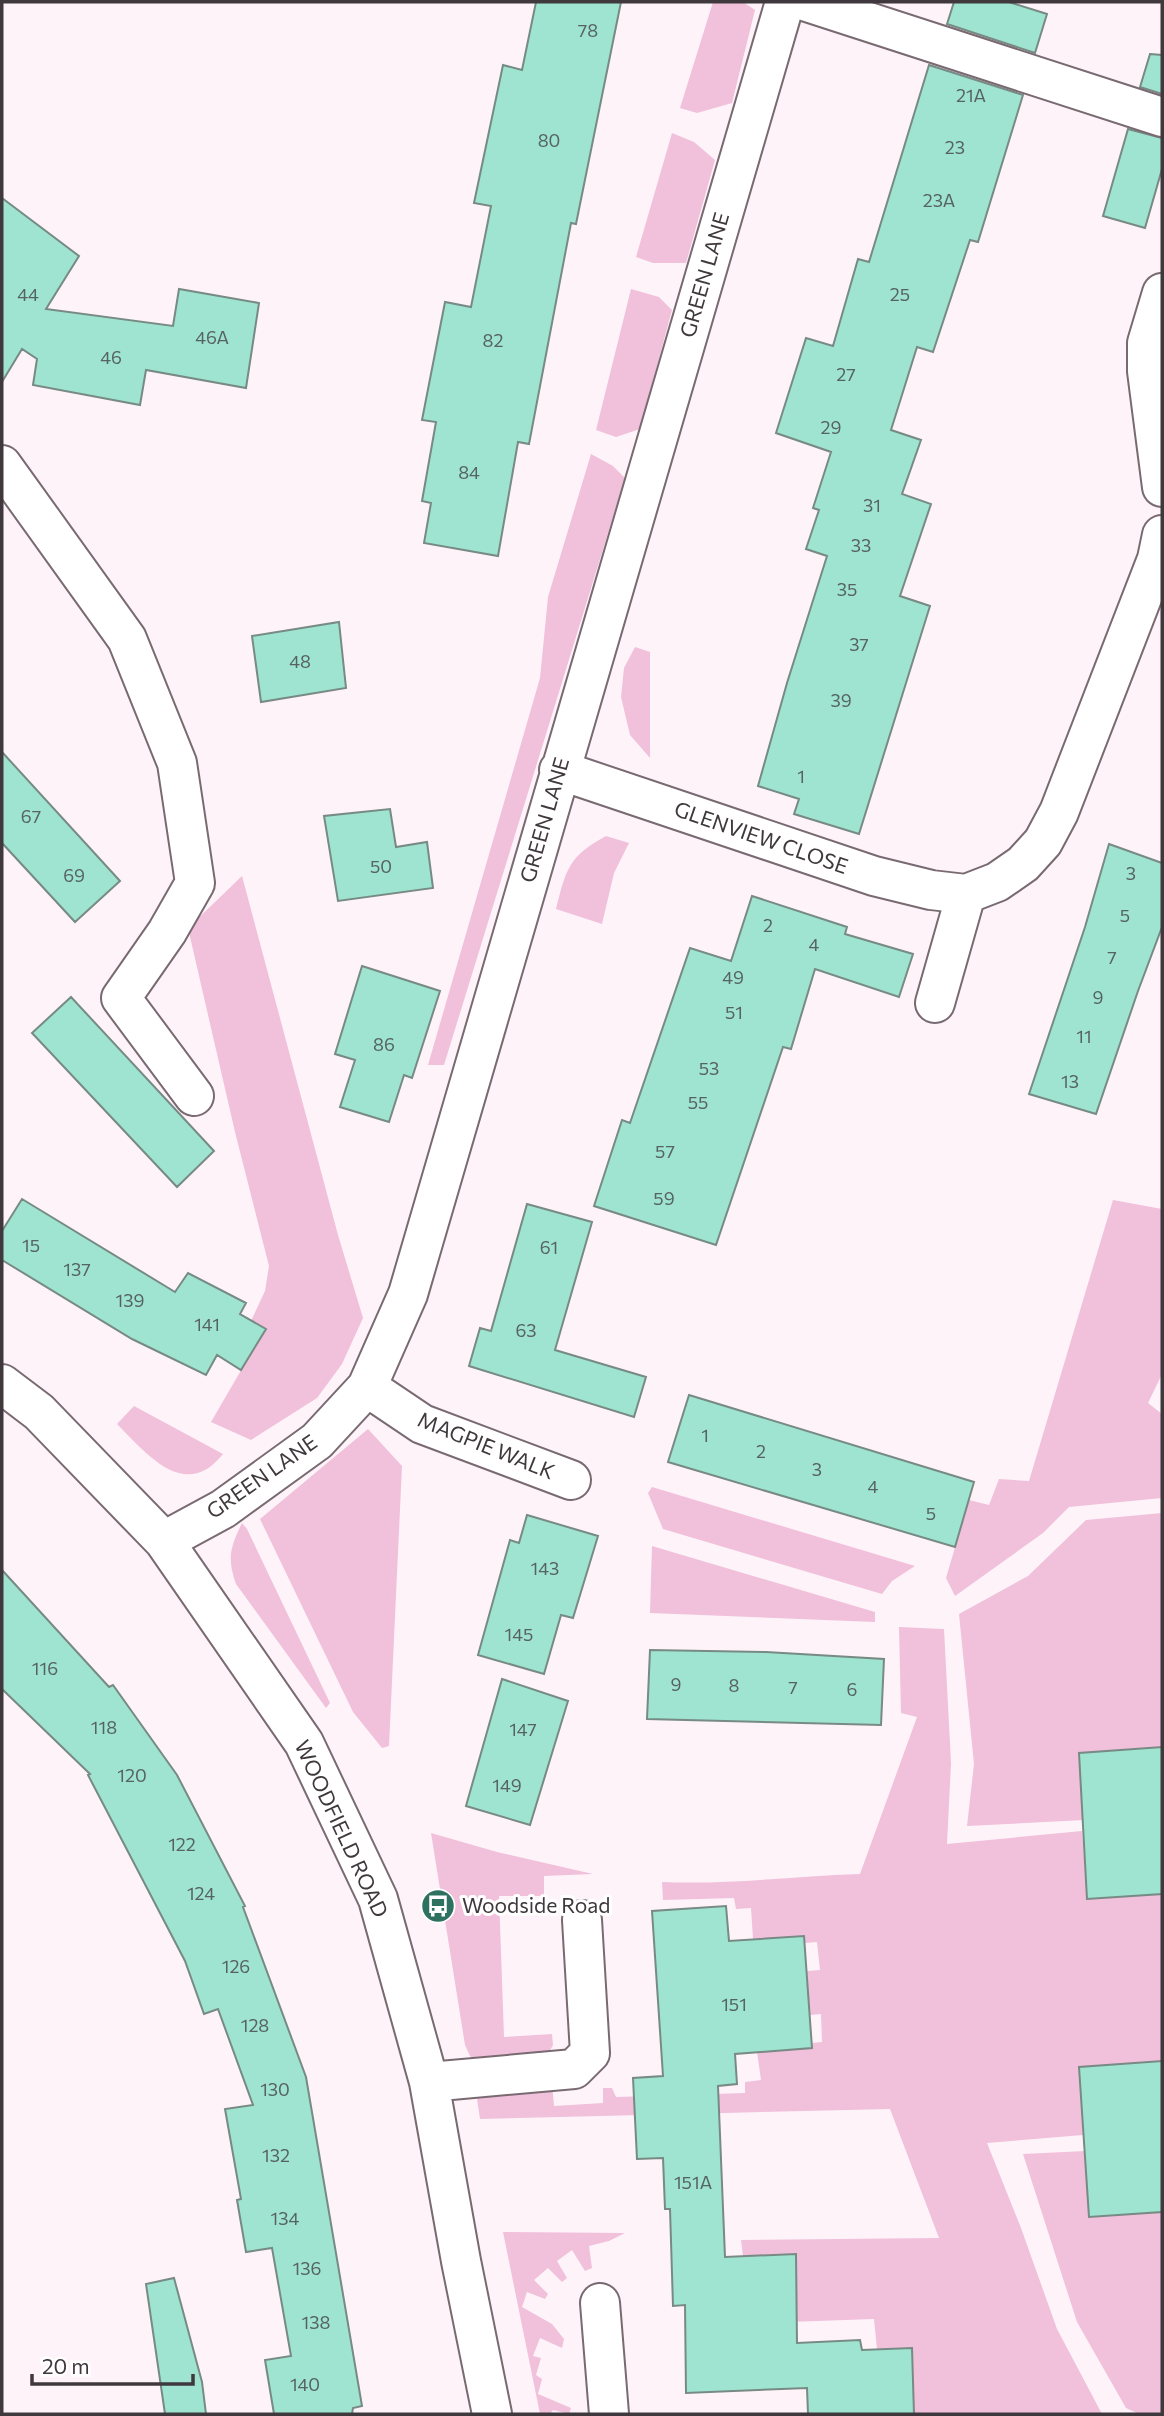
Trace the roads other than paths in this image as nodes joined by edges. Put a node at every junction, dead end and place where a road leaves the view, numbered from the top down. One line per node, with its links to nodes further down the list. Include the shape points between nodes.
1 (785, 2): 8 (street, GREEN LANE)
2 (807, 2): 3 (street)
3 (1162, 117)
4 (1162, 293): 6 (street, via 1147,343)
5 (2, 465): 11 (street, via 127,639 177,763 195,883 167,933 121,998)
6 (1162, 487)
7 (1162, 535): 9 (street, GLENVIEW CLOSE, via 1157,559 1059,812 1043,842 997,882)
8 (559, 771): 9 (street, GLENVIEW CLOSE, via 874,876); 13 (street, GREEN LANE, via 408,1294)
9 (966, 894): 10 (street)
10 (935, 1003)
11 (194, 1096)
12 (2, 1384): 15 (street, WOODFIELD ROAD, via 39,1412)
13 (367, 1387): 14 (street, MAGPIE WALK, via 422,1424); 15 (street, GREEN LANE, via 317,1441 223,1509)
14 (571, 1480)
15 (164, 1541): 17 (street, WOODFIELD ROAD, via 304,1743 378,1899)
16 (582, 1920): 17 (street, via 590,2053 575,2070)
17 (429, 2082): 19 (street, WOODFIELD ROAD)
18 (600, 2303): 20 (street)
19 (492, 2414)
20 (609, 2414)

